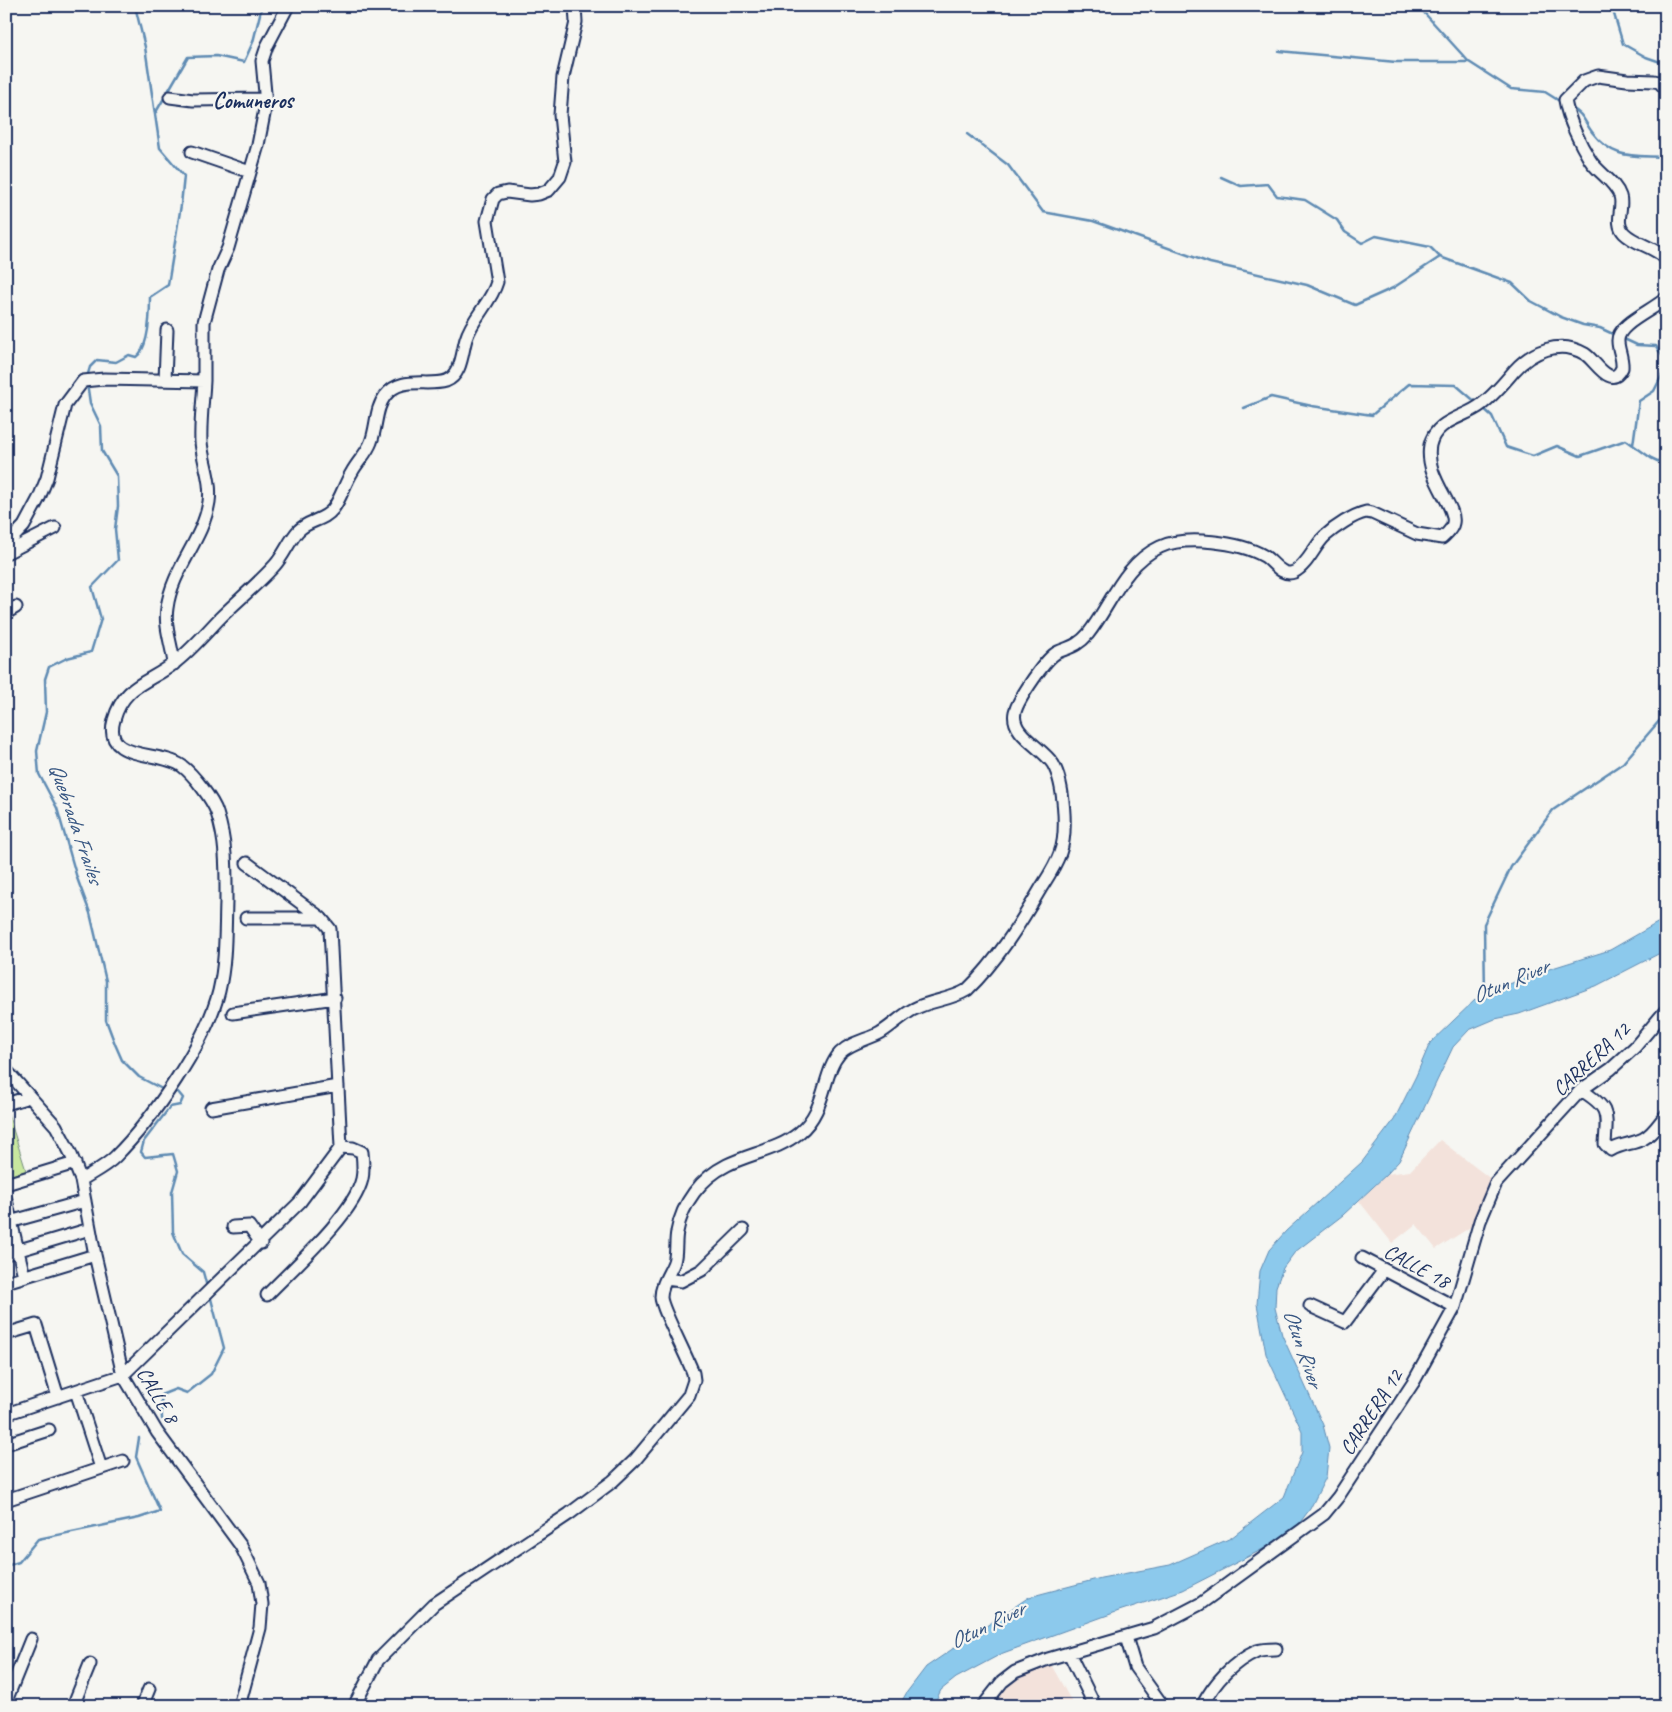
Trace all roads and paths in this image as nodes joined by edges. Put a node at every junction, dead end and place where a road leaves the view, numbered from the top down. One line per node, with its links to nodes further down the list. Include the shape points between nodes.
1 (288, 6): 5 (street, via 262,60)
2 (575, 6): 16 (street, via 576,22 563,77 560,115 566,162 560,177 549,190 530,195 506,192 493,199 487,221 497,282 471,325 455,374 448,380 403,384 385,396 372,441 351,472 333,509 322,519 306,524 298,531 277,563)
3 (1666, 89): 8 (street, via 1654,81 1598,76 1584,81 1566,105 1591,161 1620,196 1623,232 1658,250)
4 (170, 97): 5 (street, via 193,100)
5 (265, 99): 7 (street)
6 (192, 152): 7 (street)
7 (250, 172): 12 (street, via 204,322)
8 (1666, 259)
9 (1666, 298): 47 (street, via 1621,328 1618,340 1622,362 1616,375 1603,373 1587,355 1572,348 1551,348 1522,362 1480,406 1444,424 1434,434 1430,444 1431,469 1454,522 1442,538 1416,534 1366,512 1325,536 1299,568 1288,572 1264,556 1239,546 1184,540 1159,547 1136,563 1086,636 1072,649 1057,652 1044,662 1015,712 1015,725 1020,733 1034,743 1053,765 1059,779 1064,822 1061,852 1020,925 967,990 958,996 915,1008 880,1033 852,1044 840,1054 816,1113 800,1132 776,1148 726,1166 700,1185 688,1198 682,1212 674,1261)
10 (167, 330): 11 (street)
11 (165, 380): 12 (street); 14 (street, via 85,380 65,405 39,498 24,526)
12 (204, 381): 16 (street, via 202,443 210,484 209,503 174,581 167,607 166,624)
13 (55, 528): 15 (street)
14 (6, 545)
15 (6, 552)
16 (174, 664): 32 (street, via 128,692 115,716 112,733 121,750 181,765 217,810 227,857 225,964 212,1014 175,1080 114,1159)
17 (247, 863): 19 (street)
18 (246, 918): 19 (street)
19 (321, 918): 20 (street, via 330,929)
20 (335, 998): 22 (street); 24 (street)
21 (1666, 1010): 25 (street, CARRERA 12, via 1635,1047)
22 (233, 1013)
23 (6, 1070): 26 (street, CALLE 8)
24 (338, 1086): 28 (street); 30 (street)
25 (1581, 1090): 29 (street, via 1598,1100 1606,1111 1605,1144 1611,1150 1642,1139); 51 (street, CARRERA 12, via 1496,1183 1480,1221)
26 (30, 1097): 27 (street); 31 (street, CALLE 8, via 56,1126)
27 (6, 1104)
28 (212, 1108)
29 (1666, 1115)
30 (341, 1148): 40 (street, via 300,1202); 49 (street, via 362,1152 364,1163 362,1180 350,1206)
31 (74, 1163): 32 (street, CALLE 8); 33 (street)
32 (80, 1180): 35 (street, CALLE 8)
33 (6, 1184)
34 (6, 1200): 36 (street)
35 (85, 1200): 36 (street); 38 (street, CALLE 8)
36 (9, 1222): 41 (street)
37 (233, 1227): 40 (street, via 254,1224)
38 (90, 1229): 41 (street); 43 (street, CALLE 8)
39 (743, 1230): 47 (street, via 702,1270 681,1281)
40 (261, 1243): 53 (street)
41 (18, 1250): 42 (street); 46 (street)
42 (6, 1254)
43 (95, 1255): 46 (street); 53 (street, CALLE 8)
44 (1362, 1258): 45 (street, CALLE 18)
45 (1384, 1270): 50 (street, via 1345,1322); 51 (street, CALLE 18)
46 (24, 1276): 48 (street)
47 (666, 1279): 72 (street, via 661,1298 693,1373 689,1395 613,1482 434,1604 378,1660)
48 (6, 1282)
49 (267, 1294)
50 (1310, 1306)
51 (1455, 1307): 62 (street, CARRERA 12, via 1413,1383 1324,1514 1200,1604 1154,1628)
52 (6, 1334): 55 (street, via 36,1325)
53 (123, 1376): 54 (street); 69 (street, CALLE 8, via 157,1432 241,1546 259,1583 262,1604 260,1628)
54 (76, 1391): 55 (street); 60 (street)
55 (58, 1397): 56 (street)
56 (7, 1410)
57 (49, 1430): 58 (street)
58 (6, 1444)
59 (123, 1461): 60 (street)
60 (101, 1468): 61 (street)
61 (6, 1500)
62 (1126, 1637): 65 (street, CARRERA 12); 75 (street, via 1135,1667)
63 (32, 1639): 68 (street)
64 (1276, 1649): 76 (street, via 1258,1650 1232,1667 1210,1690)
65 (1069, 1653): 73 (street, CARRERA 12, via 1015,1672 1002,1682); 74 (street)
66 (90, 1664): 70 (street)
67 (149, 1689): 71 (street)
68 (6, 1701)
69 (241, 1704)
70 (73, 1706)
71 (142, 1706)
72 (354, 1706)
73 (983, 1706)
74 (1095, 1706)
75 (1163, 1706)
76 (1202, 1706)

